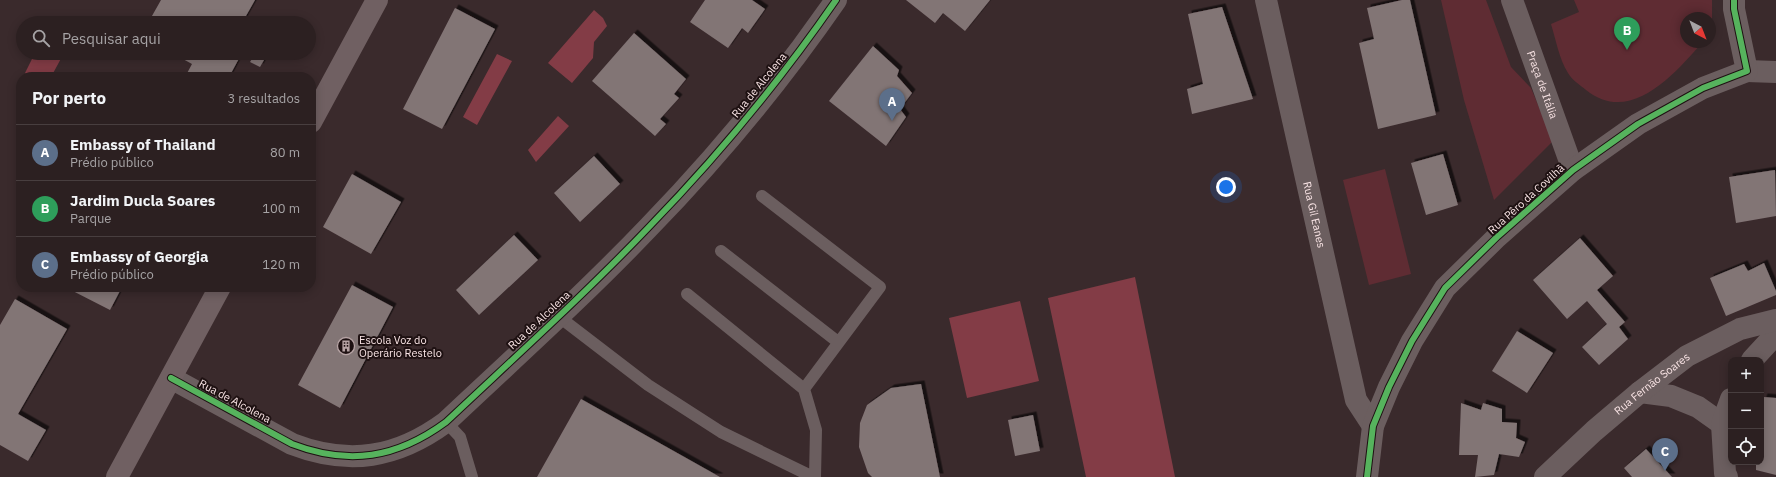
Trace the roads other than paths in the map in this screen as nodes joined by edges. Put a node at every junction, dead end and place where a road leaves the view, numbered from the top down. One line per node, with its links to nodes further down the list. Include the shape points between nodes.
1 (378, 0): 8 (street)
2 (836, 0): 14 (street, Rua de Alcolena, via 769,90 698,174 648,228)
3 (1266, 0): 25 (street, Rua Gil Eanes, via 1356,400)
4 (1512, 0): 9 (street, Praça de Itália)
5 (1734, 0): 6 (street)
6 (1747, 71): 7 (street); 9 (street, Rua Pêro da Covilhã, via 1703,88 1638,124)
7 (1776, 72)
8 (316, 113)
9 (1573, 170): 25 (street, Rua Pêro da Covilhã, via 1445,288 1412,341)
10 (762, 196): 17 (lane, via 880,287)
11 (721, 251): 17 (lane)
12 (217, 292): 19 (street)
13 (687, 294): 20 (lane)
14 (558, 316): 23 (street, Rua de Alcolena); 28 (lane, via 648,385 721,432)
15 (1776, 320): 21 (street, Rua Fernão Soares, via 1740,329 1687,356)
16 (1776, 334): 18 (street)
17 (838, 342): 20 (lane)
18 (1754, 357)
19 (171, 378): 23 (street, Rua de Alcolena, via 292,444 331,455 352,457 392,451 412,444); 26 (street)
20 (804, 389): 28 (lane, via 816,430)
21 (1640, 392): 24 (street, via 1671,396 1698,407); 30 (street, Rua Fernão Soares)
22 (1728, 407): 24 (street)
23 (446, 422): 27 (lane, via 460,437)
24 (1722, 424): 31 (street)
25 (1373, 426): 29 (street, Rua Pêro da Covilhã)
26 (117, 477)
27 (472, 477)
28 (814, 477)
29 (1367, 477)
30 (1545, 477)
31 (1727, 477)

